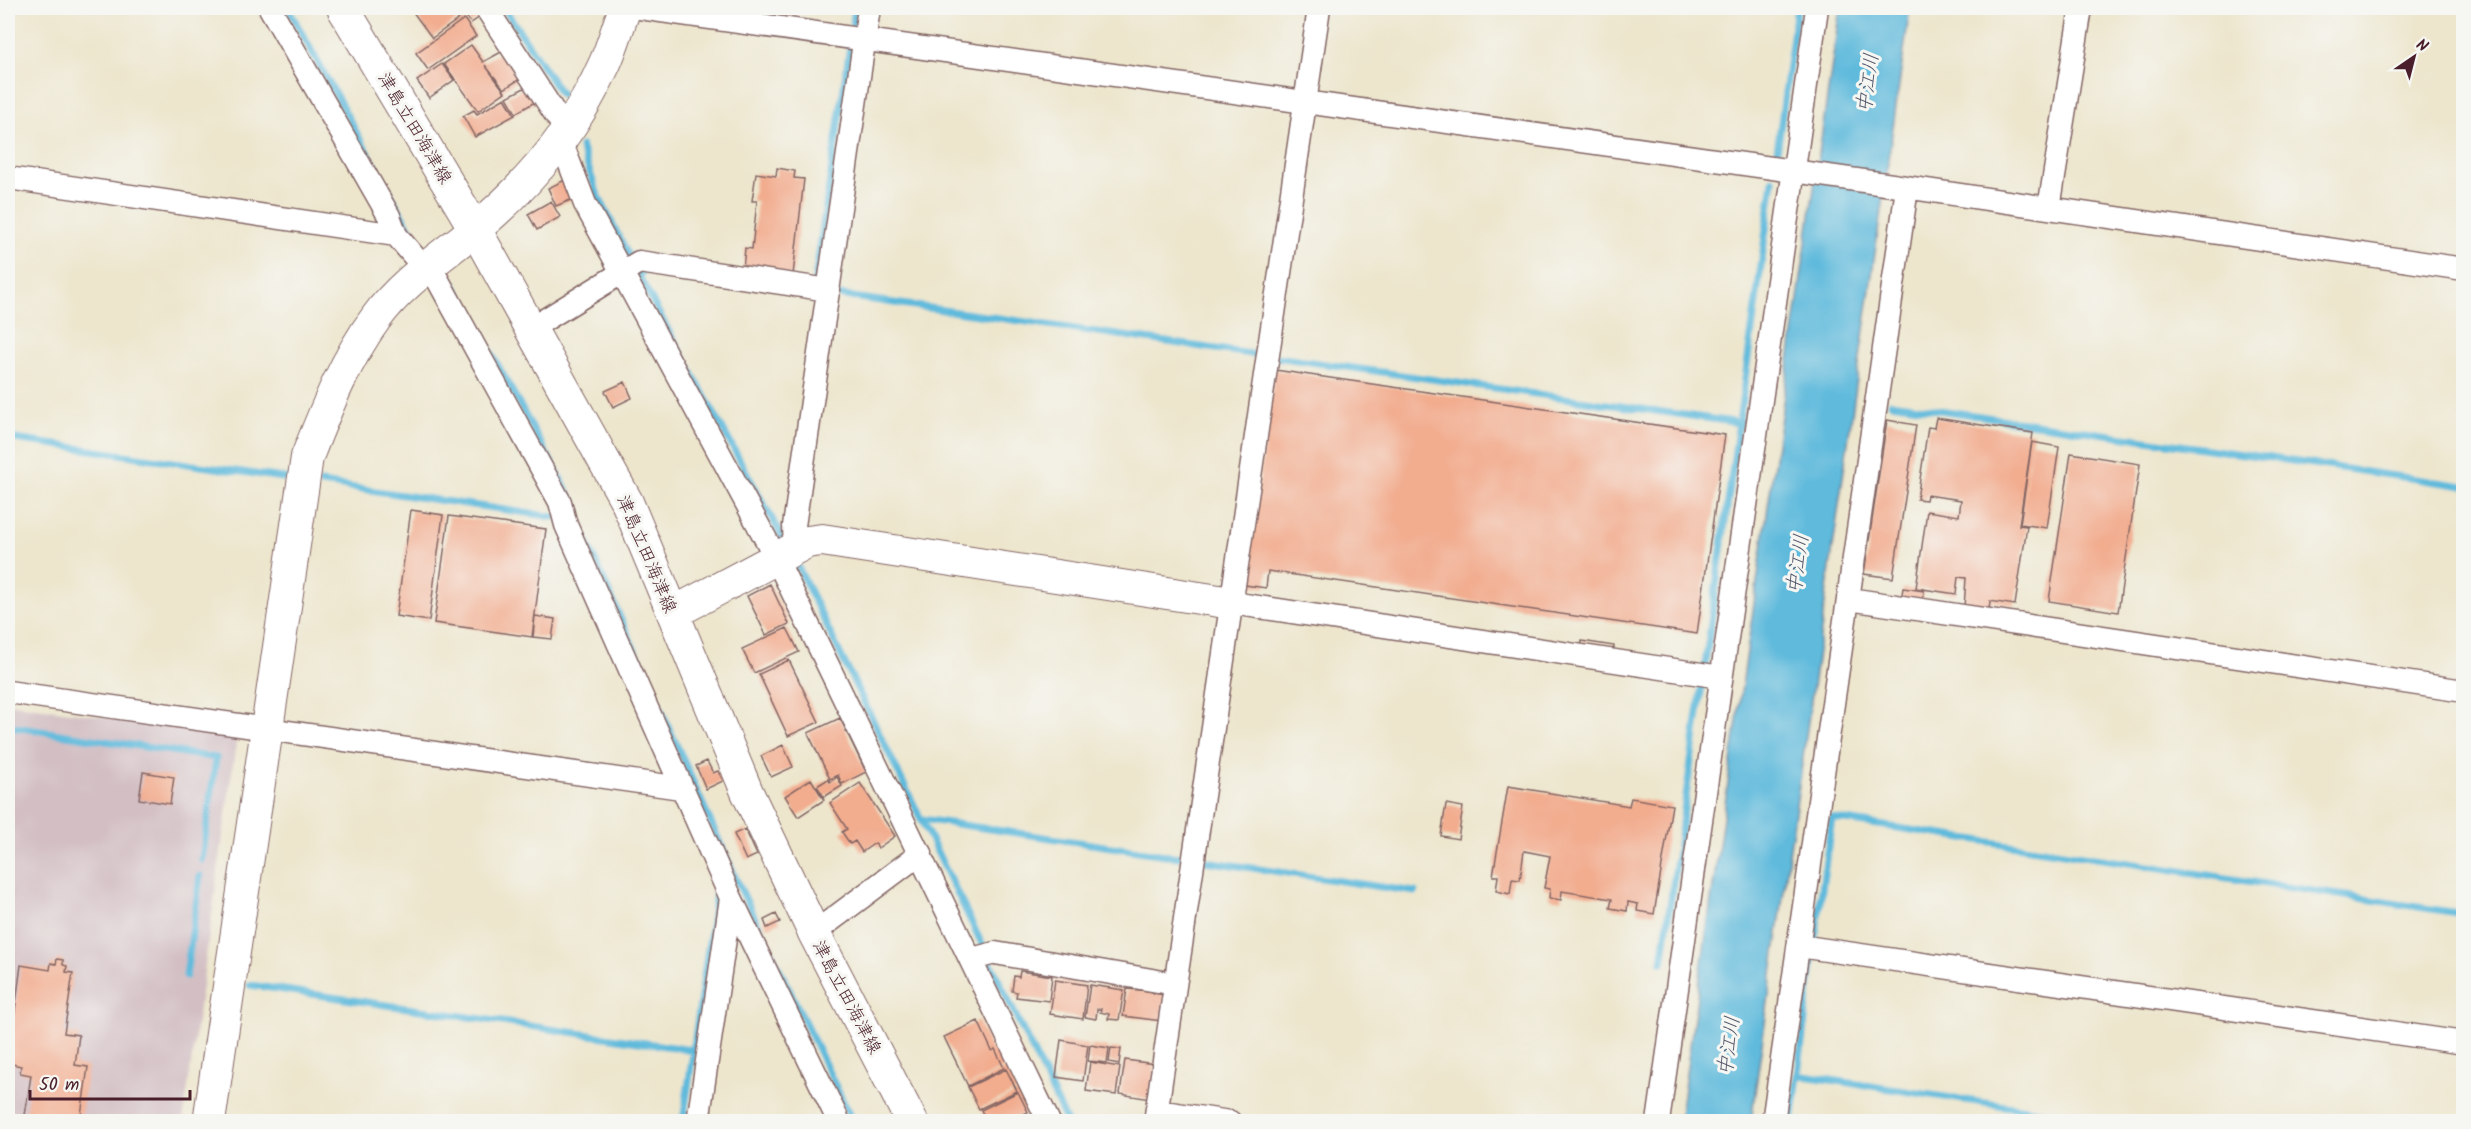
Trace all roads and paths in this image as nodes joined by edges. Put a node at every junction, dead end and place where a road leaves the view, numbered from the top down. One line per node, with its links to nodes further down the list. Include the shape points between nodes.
1 (270, 8): 18 (street, via 389,216)
2 (343, 8): 17 (street, 津島立田海津線)
3 (486, 8): 12 (street)
4 (625, 8): 12 (street, via 605,63)
5 (640, 8): 10 (street)
6 (869, 8): 10 (street)
7 (1319, 8): 11 (street)
8 (1817, 8): 13 (street)
9 (2081, 8): 16 (street)
10 (865, 40): 11 (street); 22 (street)
11 (1305, 102): 13 (street); 26 (street)
12 (564, 136): 17 (street, via 531,176); 21 (street, via 585,204)
13 (1801, 173): 15 (street); 28 (street)
14 (8, 178): 18 (street)
15 (1900, 186): 16 (street); 25 (street)
16 (2049, 208): 20 (street)
17 (475, 229): 19 (street); 23 (street, 津島立田海津線)
18 (396, 235): 19 (street)
19 (426, 266): 31 (street, via 376,318 336,386 307,457); 32 (street, via 560,502 566,525)
20 (2463, 269)
21 (621, 273): 22 (street, via 639,262); 23 (street); 24 (street)
22 (829, 290): 24 (street, via 794,526)
23 (530, 329): 27 (street, 津島立田海津線, via 627,502)
24 (785, 553): 26 (street, via 807,542 822,540); 27 (street); 33 (street)
25 (1849, 599): 29 (street); 36 (street)
26 (1232, 603): 28 (street); 38 (street)
27 (673, 613): 35 (street, 津島立田海津線, via 747,792)
28 (1721, 677): 47 (street)
29 (2463, 691)
30 (8, 692): 31 (street)
31 (266, 729): 32 (street); 41 (street)
32 (681, 788): 34 (street)
33 (921, 854): 35 (street); 37 (street)
34 (730, 898): 42 (street); 43 (street)
35 (814, 933): 44 (street, 津島立田海津線)
36 (1799, 946): 39 (street); 48 (street)
37 (972, 959): 38 (street, via 995,953); 45 (street)
38 (1175, 984): 40 (street)
39 (2463, 1043)
40 (1156, 1116): 46 (street)
41 (209, 1122)
42 (698, 1122)
43 (839, 1122)
44 (912, 1122)
45 (1049, 1122)
46 (1230, 1122)
47 (1658, 1122)
48 (1773, 1122)

